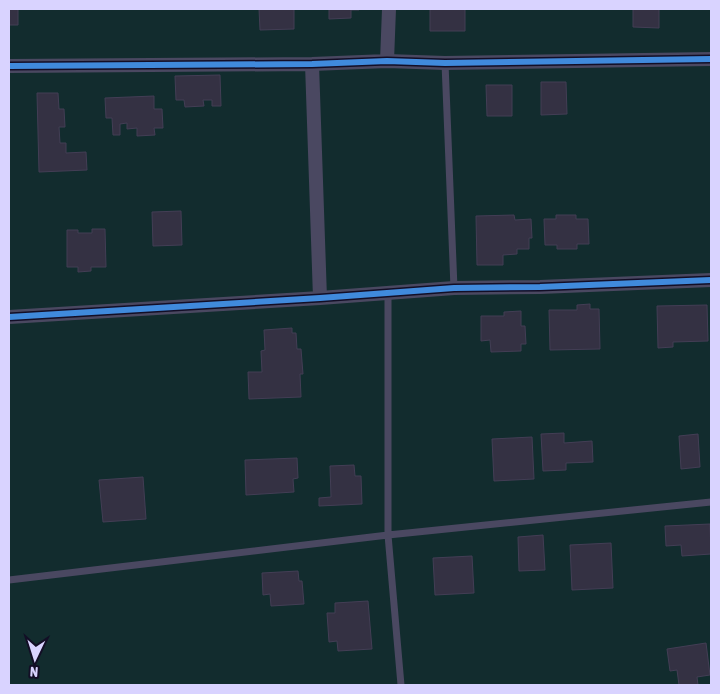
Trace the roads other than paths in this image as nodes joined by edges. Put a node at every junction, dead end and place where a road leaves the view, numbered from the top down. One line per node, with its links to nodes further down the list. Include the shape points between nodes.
1 (389, 9): 3 (street)
2 (711, 59): 4 (street)
3 (387, 61): 4 (street); 5 (street)
4 (445, 63): 8 (lane)
5 (312, 64): 6 (street); 10 (street)
6 (9, 66)
7 (711, 280): 8 (street)
8 (454, 288): 9 (street)
9 (388, 293): 10 (street); 13 (lane)
10 (320, 298): 11 (street)
11 (9, 317)
12 (711, 502): 13 (lane)
13 (388, 535): 14 (lane); 15 (lane)
14 (9, 580)
15 (401, 685)

